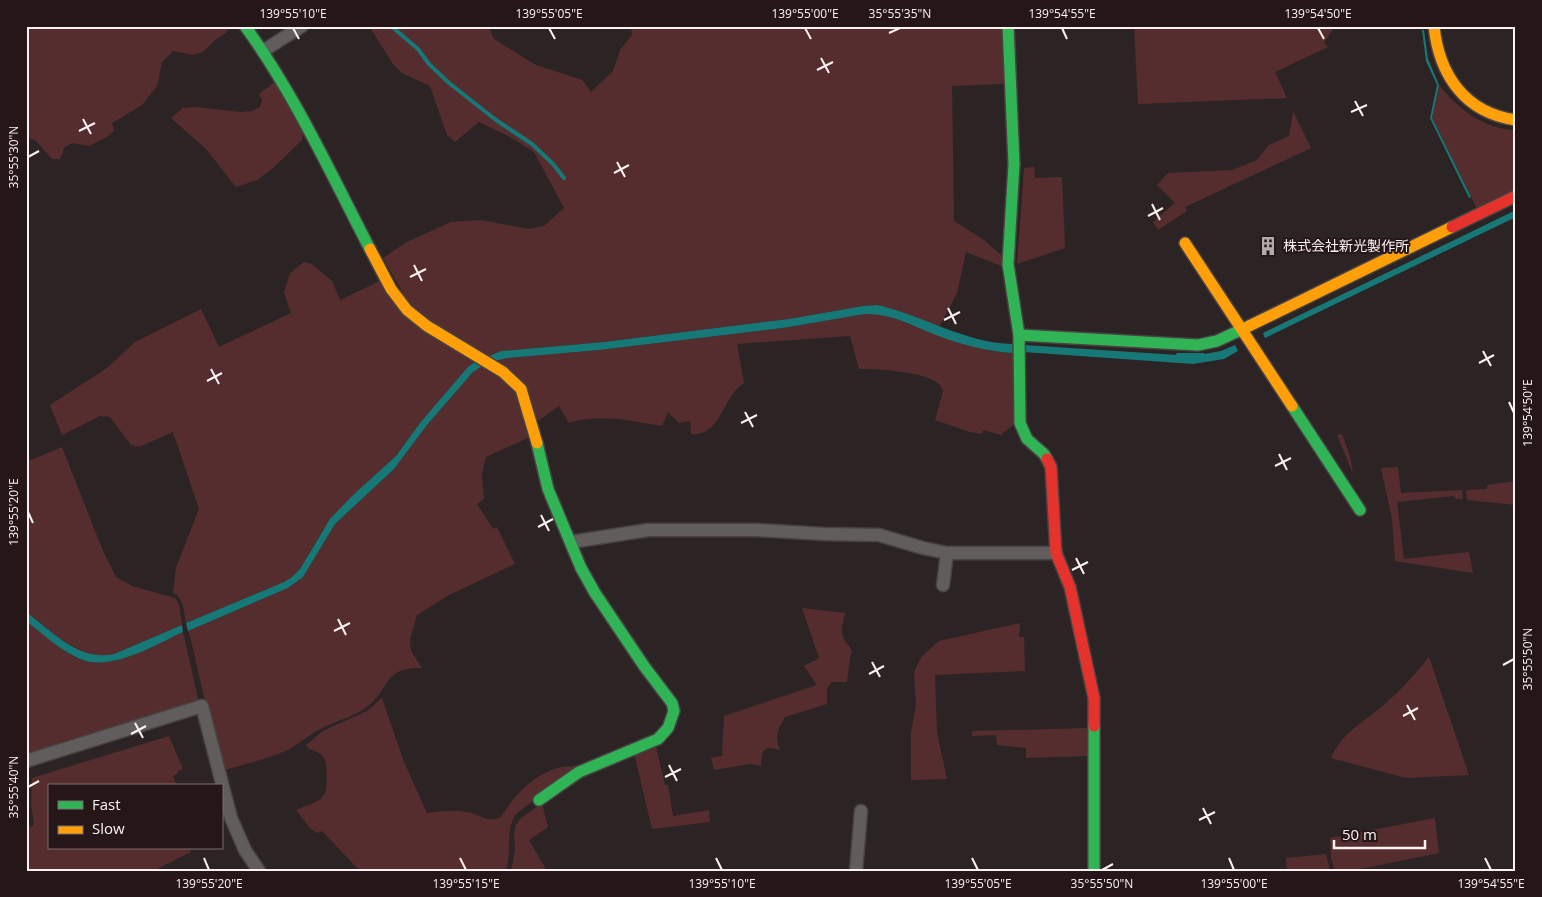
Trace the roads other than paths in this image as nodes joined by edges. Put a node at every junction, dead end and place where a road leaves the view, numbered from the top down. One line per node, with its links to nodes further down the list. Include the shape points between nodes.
1 (246, 26): 5 (street)
2 (302, 26): 5 (street)
3 (1008, 26): 10 (street, via 1014,164 1008,264)
4 (1434, 26): 6 (street, via 1437,51 1454,87 1469,102 1494,116)
5 (263, 51): 12 (street, via 312,136 391,289 407,310 427,326 503,372 521,389 548,489)
6 (1516, 120)
7 (1516, 196): 9 (street)
8 (1185, 243): 9 (street)
9 (1242, 330): 10 (street, via 1198,345); 11 (street)
10 (1019, 334): 14 (street, via 1020,423 1027,440 1044,454 1051,467)
11 (1360, 510)
12 (571, 542): 13 (street, via 648,530 757,530 879,535); 17 (street, via 595,593 672,703 674,711 668,728 658,740 579,772)
13 (947, 553): 14 (street); 15 (street)
14 (1056, 553): 21 (street, via 1070,587 1094,698)
15 (943, 585)
16 (26, 761): 19 (street, via 202,706 231,818 245,850)
17 (538, 800)
18 (861, 811): 20 (street)
19 (260, 871)
20 (856, 871)
21 (1094, 871)

